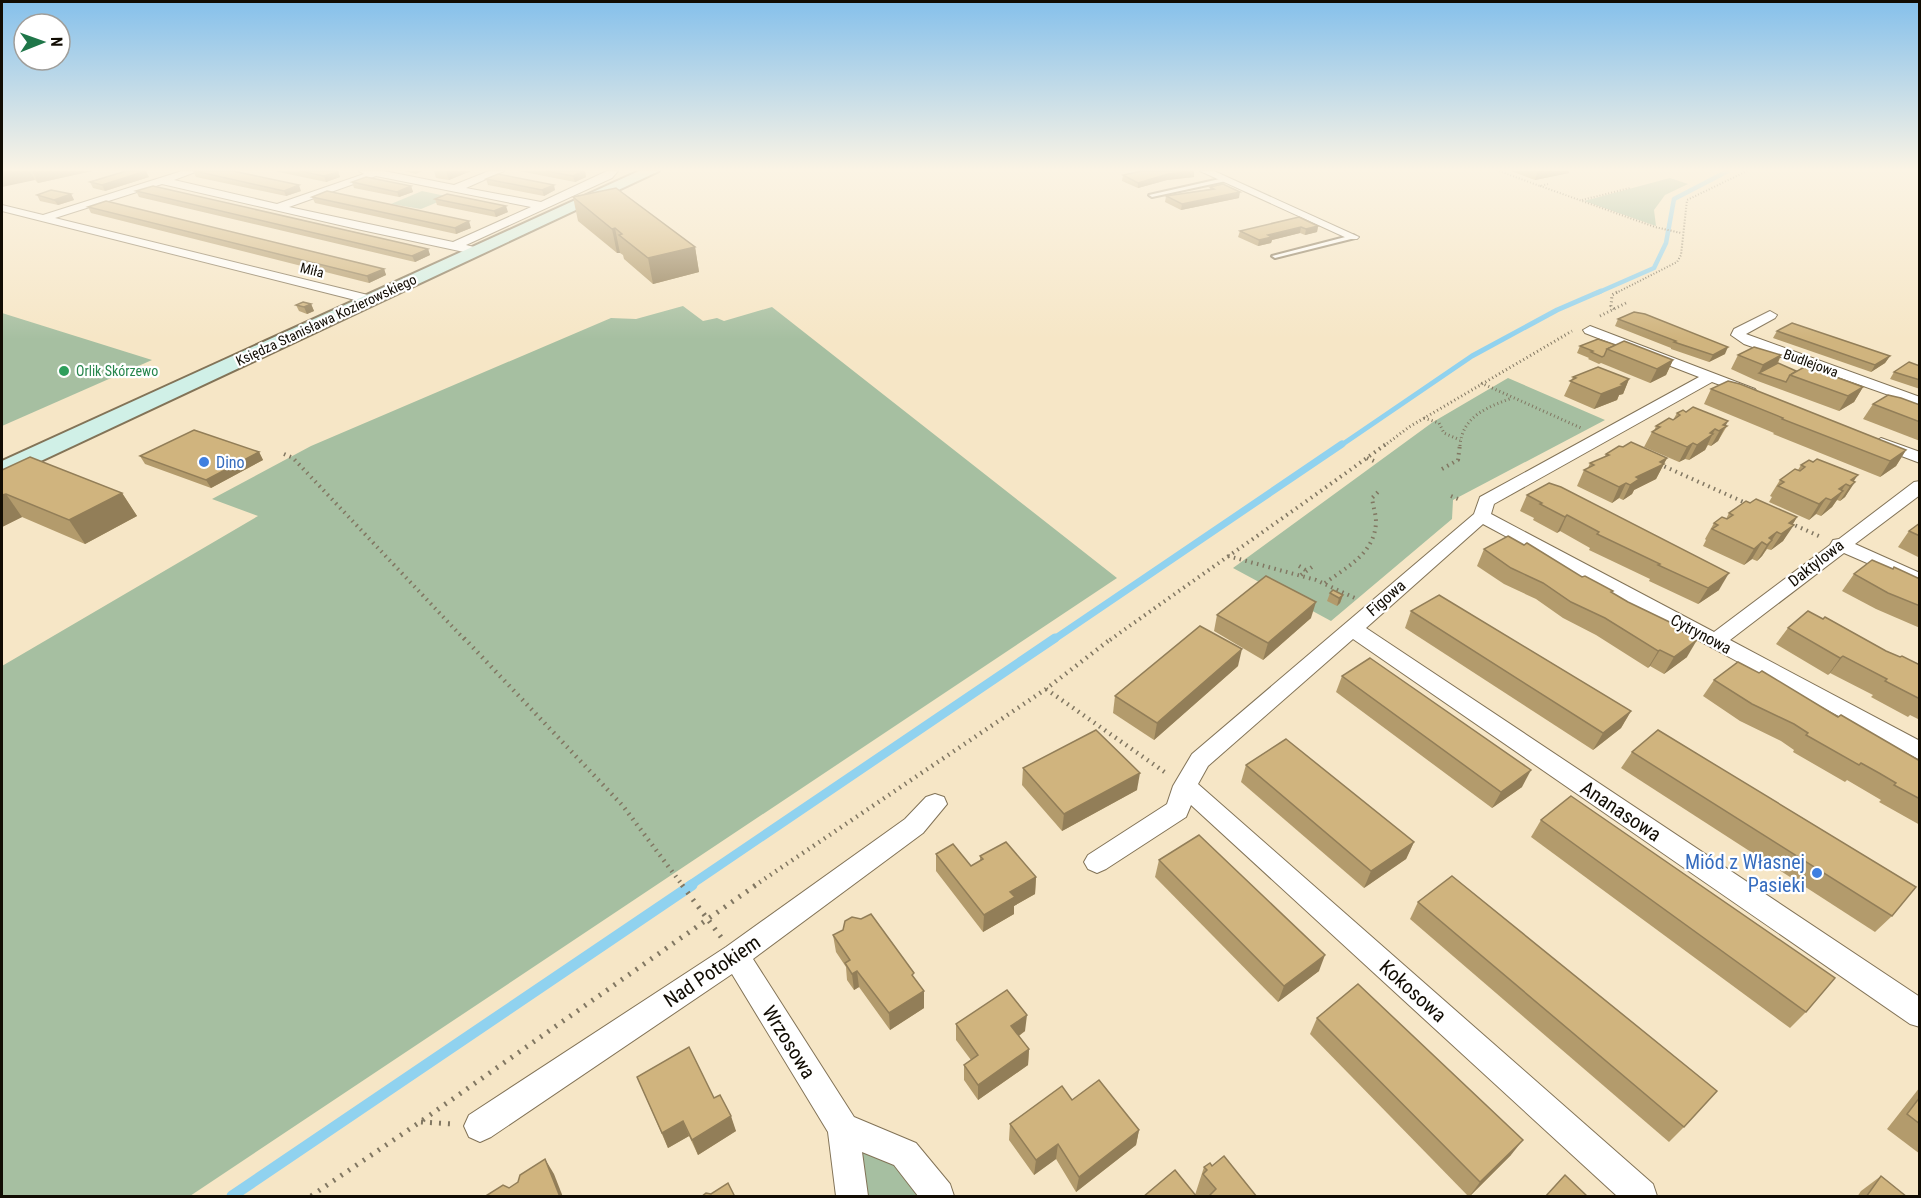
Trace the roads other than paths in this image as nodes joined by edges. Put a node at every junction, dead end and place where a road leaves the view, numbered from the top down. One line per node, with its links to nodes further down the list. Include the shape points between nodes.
1 (81, 227): 10 (street, Miła)
2 (368, 227): 7 (street)
3 (496, 227): 7 (street)
4 (530, 227): 8 (street, Księdza Stanisława Kozierowskiego)
5 (1330, 227): 6 (street)
6 (1353, 237): 9 (lane)
7 (454, 246): 8 (street)
8 (478, 251): 10 (street, Księdza Stanisława Kozierowskiego)
9 (1275, 256)
10 (371, 300): 18 (street, Księdza Stanisława Kozierowskiego)
11 (1770, 315): 15 (street, Budlejowa, via 1738,335)
12 (1588, 325): 13 (street)
13 (1711, 377): 14 (street); 20 (street, Figowa, via 1486,501)
14 (1766, 398)
15 (1920, 402)
16 (1865, 436): 17 (street)
17 (1920, 458)
18 (2, 470)
19 (1920, 486): 21 (street, Daktylowa)
20 (1482, 516): 23 (street, Figowa); 24 (street, Cytrynowa)
21 (1832, 542): 22 (street); 24 (street, Daktylowa)
22 (1920, 580)
23 (1352, 628): 26 (street, Figowa, via 1200,760); 30 (street, Ananasowa)
24 (1714, 642): 25 (street, Cytrynowa)
25 (1920, 752)
26 (1185, 786): 28 (street, Figowa, via 1177,810); 35 (street, Kokosowa)
27 (935, 804): 29 (street, Nad Potokiem, via 914,826)
28 (1096, 862)
29 (736, 956): 31 (street, Nad Potokiem); 32 (street, Wrzosowa)
30 (1920, 1014)
31 (480, 1126)
32 (843, 1128): 33 (street, Wrzosowa); 34 (street, via 905,1154)
33 (852, 1197)
34 (938, 1197)
35 (1641, 1197)

